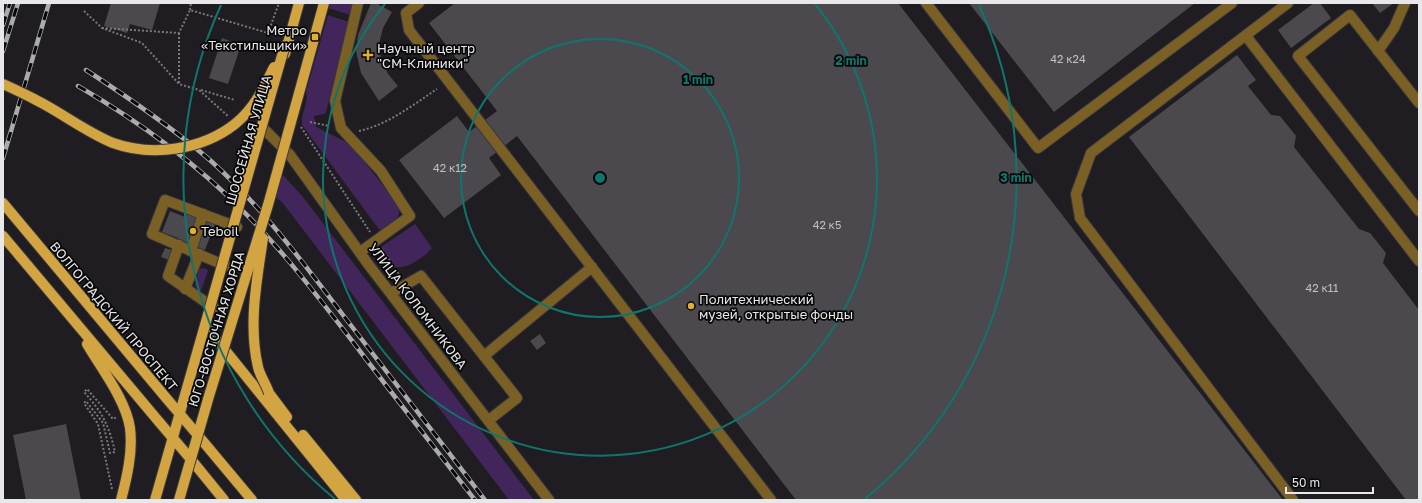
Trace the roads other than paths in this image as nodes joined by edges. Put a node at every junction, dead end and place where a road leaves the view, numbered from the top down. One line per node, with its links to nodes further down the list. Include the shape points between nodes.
1 (296, 3): 11 (main road, ЮГО-ВОСТОЧНАЯ ХОРДА)
2 (299, 3): 15 (main road, ШОССЕЙНАЯ УЛИЦА)
3 (324, 3): 16 (main road, ЮГО-ВОСТОЧНАЯ ХОРДА, bridge)
4 (358, 3): 24 (street, via 335,101 341,128 381,171 410,216)
5 (419, 3): 27 (street, via 406,13 410,30)
6 (926, 3): 7 (street, via 1038,148)
7 (1232, 3)
8 (1288, 3): 10 (street)
9 (1405, 3): 12 (street, via 1394,28)
10 (1246, 36): 25 (street); 44 (street, via 1091,153 1076,194 1080,218)
11 (285, 45): 13 (main road, bridge, via 261,93 235,124 220,134 177,149 155,150 113,143); 35 (main road, ЮГО-ВОСТОЧНАЯ ХОРДА, bridge)
12 (1378, 51): 14 (street); 18 (street, via 1350,15 1298,56)
13 (3, 84)
14 (1419, 103)
15 (265, 130): 20 (main road, ШОССЕЙНАЯ УЛИЦА); 24 (street, УЛИЦА КОЛОМНИКОВА, via 290,155)
16 (268, 205): 37 (main road, ЮГО-ВОСТОЧНАЯ ХОРДА, bridge); 41 (main road, bridge, via 254,295 253,320 258,368 269,392)
17 (5, 206): 39 (main road, ВОЛГОГРАДСКИЙ ПРОСПЕКТ, bridge)
18 (1419, 211)
19 (203, 214): 20 (street); 22 (street, via 165,200 152,234); 23 (street)
20 (238, 222): 26 (main road, ШОССЕЙНАЯ УЛИЦА)
21 (3, 236): 31 (main road)
22 (179, 246): 23 (street); 28 (street, via 168,276)
23 (195, 252): 26 (street); 28 (street)
24 (360, 252): 29 (street, УЛИЦА КОЛОМНИКОВА)
25 (1419, 261)
26 (226, 266): 30 (main road, ШОССЕЙНАЯ УЛИЦА)
27 (592, 267): 33 (street); 43 (street)
28 (185, 289): 30 (street)
29 (391, 293): 33 (street, via 421,276); 34 (street, УЛИЦА КОЛОМНИКОВА)
30 (214, 308): 32 (main road, ШОССЕЙНАЯ УЛИЦА)
31 (69, 315): 36 (main road, via 130,427 130,451); 38 (main road, bridge)
32 (208, 329): 35 (main road, ШОССЕЙНАЯ УЛИЦА); 40 (main road)
33 (484, 356): 34 (street, via 517,398)
34 (489, 420): 42 (street, УЛИЦА КОЛОМНИКОВА)
35 (156, 497)
36 (121, 500)
37 (179, 500)
38 (224, 500)
39 (252, 500)
40 (346, 500)
41 (356, 500)
42 (549, 500)
43 (771, 500)
44 (1293, 500)

